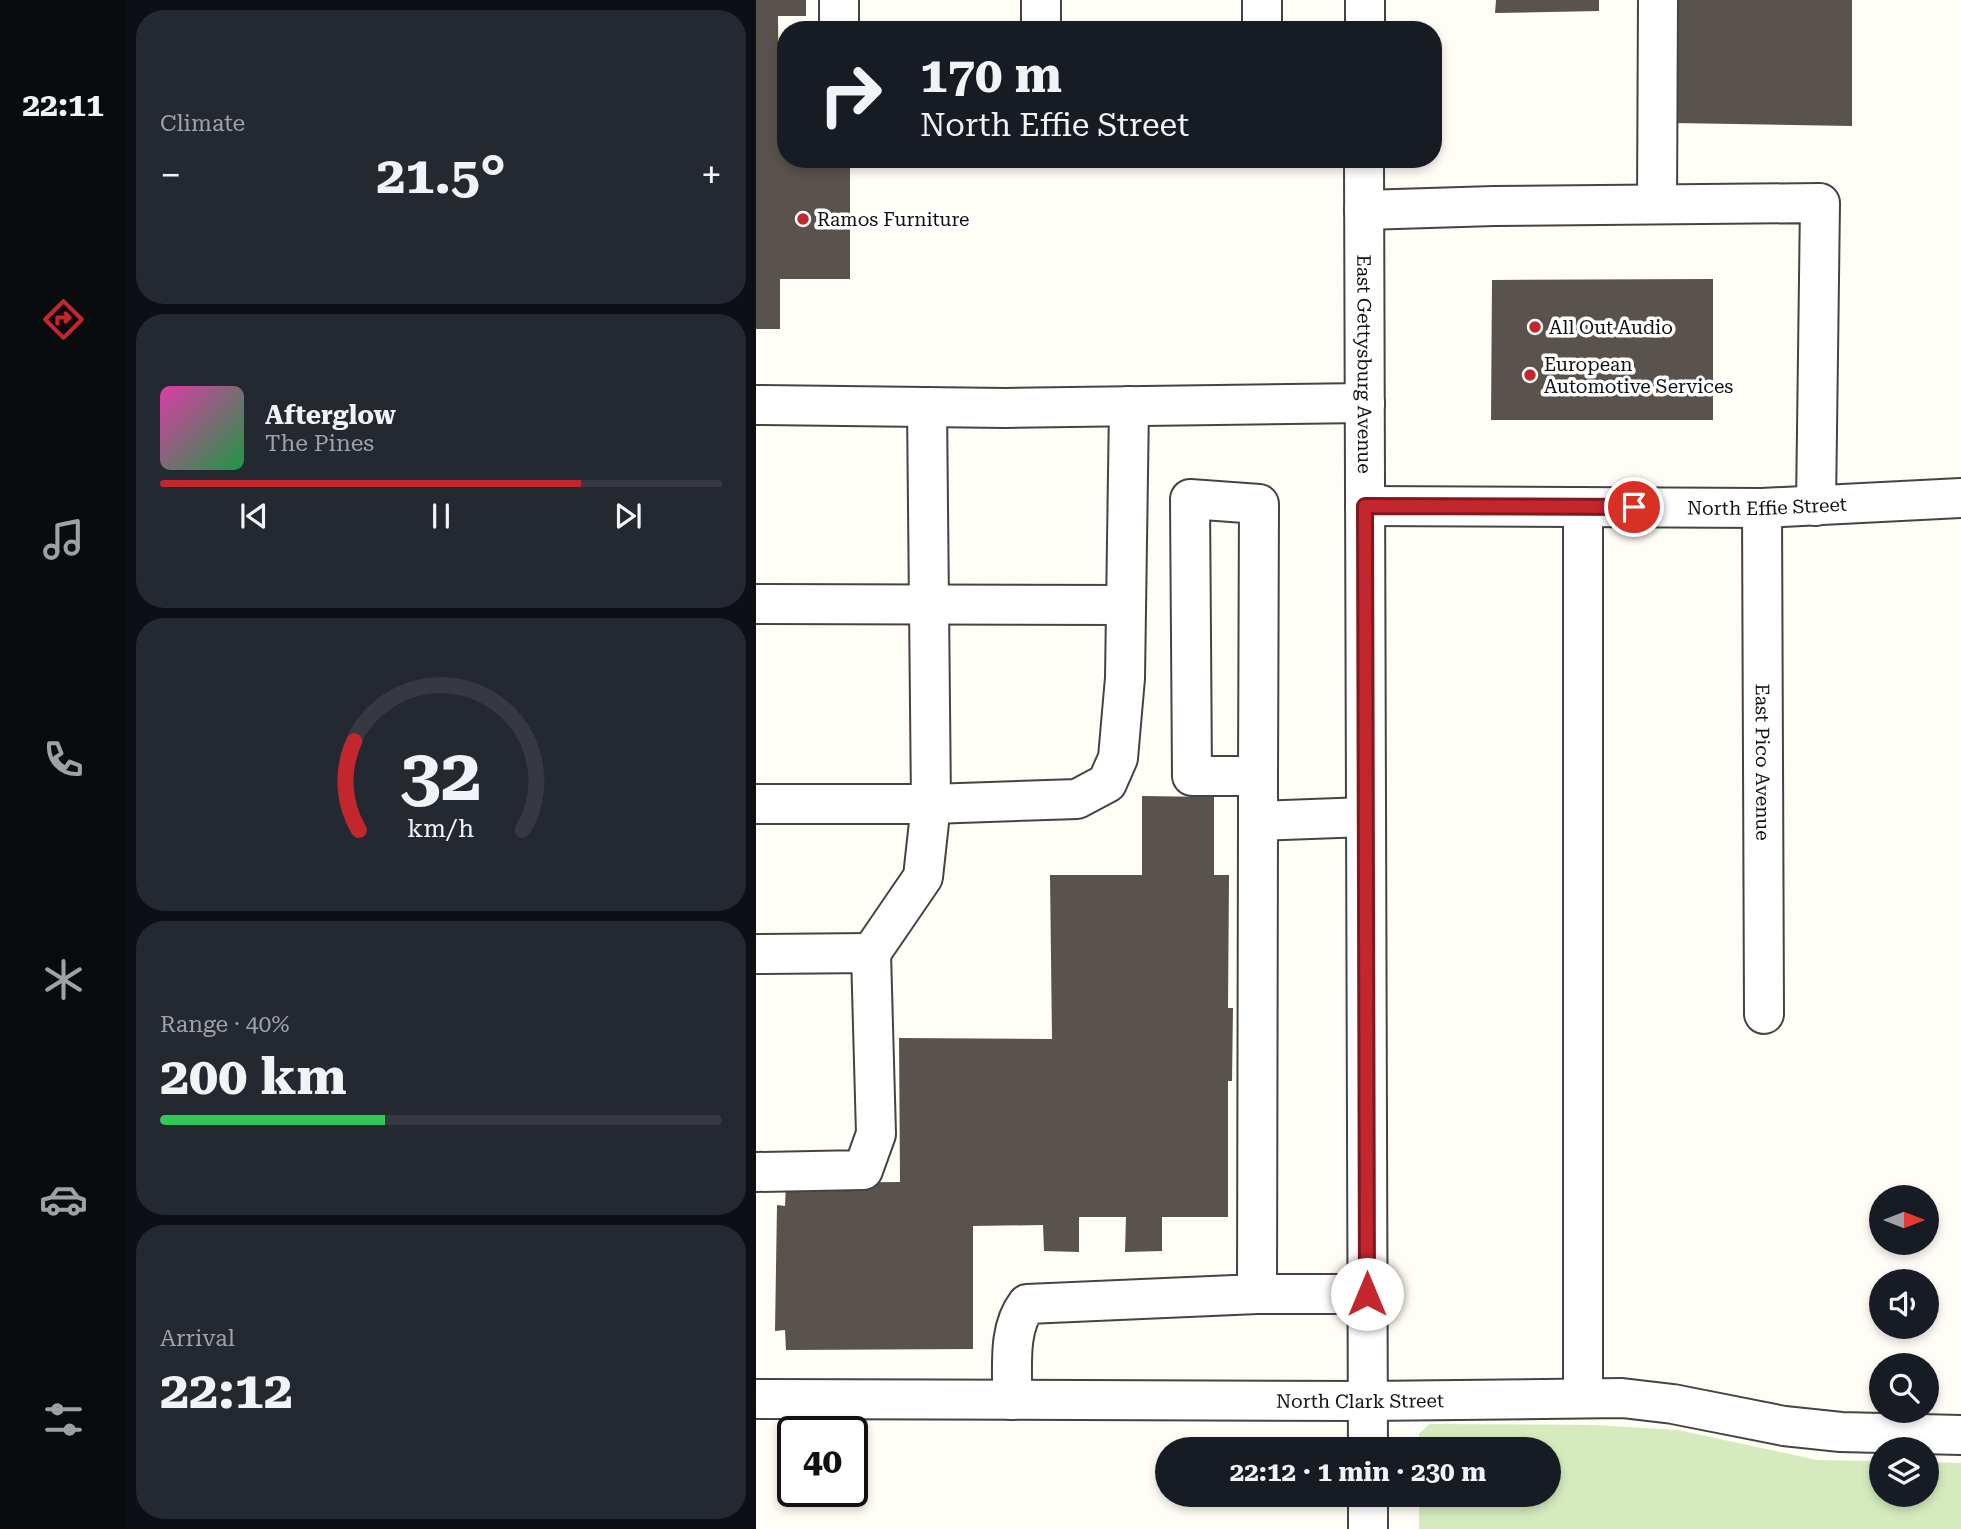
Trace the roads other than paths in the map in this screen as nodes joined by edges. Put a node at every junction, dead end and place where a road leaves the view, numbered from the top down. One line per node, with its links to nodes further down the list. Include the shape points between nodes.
1 (839, 0): 6 (street)
2 (1041, 0): 7 (street)
3 (1262, 0): 8 (street)
4 (1365, 0): 9 (street)
5 (1658, 0): 11 (street)
6 (839, 21)
7 (1041, 21)
8 (1262, 21)
9 (1365, 21)
10 (1364, 168): 12 (street, East Gettysburg Avenue)
11 (1657, 204): 12 (street); 19 (street, via 1820,203)
12 (1364, 210): 13 (street, East Gettysburg Avenue)
13 (1365, 403): 15 (street); 18 (street, East Gettysburg Avenue)
14 (756, 405): 16 (street)
15 (1129, 406): 16 (street); 24 (street)
16 (927, 407): 23 (street)
17 (1961, 498): 19 (street, North Effie Street)
18 (1365, 506): 20 (street, North Effie Street); 28 (street, East Gettysburg Avenue)
19 (1816, 506): 21 (street, North Effie Street)
20 (1583, 507): 21 (street, North Effie Street); 36 (street)
21 (1762, 508): 32 (street, East Pico Avenue)
22 (756, 604): 23 (street)
23 (929, 604): 24 (street); 27 (street)
24 (1126, 605): 27 (street, via 1118,758 1107,783 1077,799)
25 (1258, 776): 25 (street, via 1259,504 1190,499 1192,776); 29 (street)
26 (756, 804): 27 (street)
27 (931, 804): 30 (street, via 923,877)
28 (1366, 817): 29 (street); 35 (street, East Gettysburg Avenue)
29 (1258, 821): 34 (street)
30 (871, 953): 31 (street); 33 (street, via 876,1135 863,1170)
31 (756, 954)
32 (1764, 1014)
33 (756, 1172)
34 (1256, 1294): 35 (street); 38 (street, via 1027,1304 1015,1329)
35 (1367, 1294): 39 (street, East Gettysburg Avenue)
36 (1583, 1398): 39 (street, North Clark Street); 40 (street, North Clark Street, via 1673,1404 1841,1433)
37 (756, 1399): 38 (street, North Clark Street)
38 (1012, 1400): 39 (street, North Clark Street)
39 (1368, 1401): 41 (street, East Gettysburg Avenue)
40 (1961, 1435)
41 (1368, 1437)

